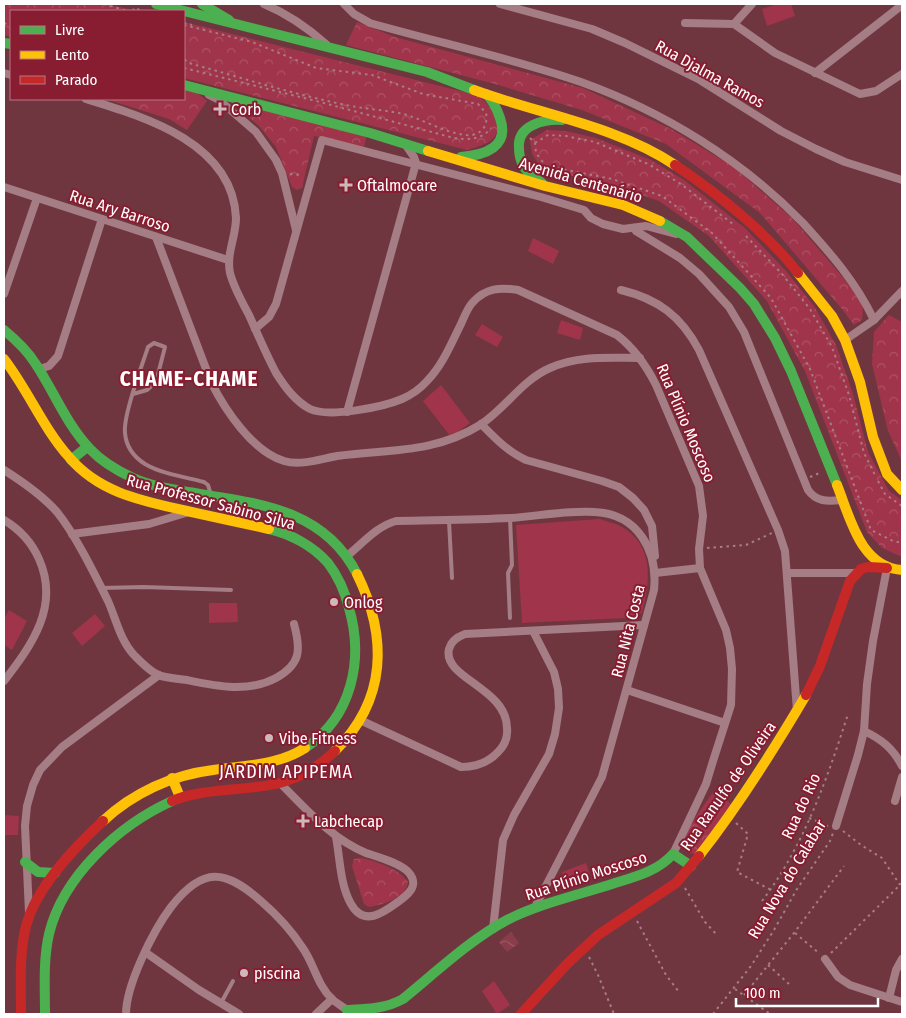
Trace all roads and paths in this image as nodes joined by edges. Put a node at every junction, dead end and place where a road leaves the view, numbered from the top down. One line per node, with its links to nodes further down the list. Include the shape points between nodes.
1 (104, 4): 9 (path)
2 (156, 4): 10 (main road)
3 (202, 4): 13 (main road)
4 (264, 4): 18 (street, via 286,14)
5 (344, 4): 47 (street, via 370,23 582,83 669,122 702,141 735,163 792,212 847,273)
6 (500, 4): 34 (street, Rua Djalma Ramos, via 583,26 625,43 700,80 816,149)
7 (752, 4): 16 (street)
8 (902, 5): 21 (street)
9 (124, 10)
10 (181, 10)
11 (185, 11): 13 (main road)
12 (684, 22): 16 (street)
13 (234, 23): 18 (main road)
14 (185, 24): 17 (path)
15 (185, 24): 19 (path, via 252,42 316,68 372,75 423,94 478,104 486,112 486,123 476,134 462,134 401,113 351,106)
16 (734, 24): 21 (street, via 776,53)
17 (261, 41)
18 (330, 48): 25 (main road, via 427,72)
19 (185, 60)
20 (185, 68): 28 (path, via 454,138 476,139 485,135)
21 (815, 73): 22 (street, via 860,94 876,91)
22 (902, 74)
23 (185, 85): 24 (main road, Avenida Centenário)
24 (198, 88): 29 (main road, Avenida Centenário); 32 (street, via 219,100 256,132)
25 (481, 92): 27 (main road); 30 (main road, via 489,96 500,117 500,139 489,152 475,157)
26 (89, 100): 43 (street, Rua Plínio Moscoso, via 164,127 213,161 227,182 236,217)
27 (579, 123): 35 (main road, via 542,122 522,132 518,143 524,166); 50 (main road, via 659,154 724,200 795,269 832,316)
28 (493, 124)
29 (405, 144): 30 (main road, Avenida Centenário); 31 (street)
30 (452, 157): 35 (main road, Avenida Centenário)
31 (416, 163): 33 (street, via 322,140); 39 (street, via 584,210 590,218 602,224); 55 (street)
32 (282, 173): 33 (path); 40 (street)
33 (312, 177): 40 (street)
34 (902, 180)
35 (545, 186): 42 (main road, Avenida Centenário, via 623,205 661,221)
36 (4, 187): 37 (street, Rua Ary Barroso)
37 (37, 198): 38 (street, Rua Ary Barroso); 46 (street)
38 (102, 219): 41 (street, Rua Ary Barroso); 53 (street, via 58,356 49,366)
39 (634, 228): 42 (street, via 646,226); 61 (street, via 686,263 729,307 744,332)
40 (296, 231): 48 (street, via 276,304 269,317)
41 (156, 237): 43 (street, Rua Ary Barroso); 56 (street, via 222,404 244,432 272,456 298,463 398,451 435,444)
42 (687, 237): 60 (main road, Avenida Centenário, via 754,304 775,338)
43 (228, 260): 48 (street, Rua Plínio Moscoso, via 235,287)
44 (621, 290): 69 (street, via 653,300 691,335)
45 (902, 291): 47 (street)
46 (4, 294)
47 (874, 320): 50 (street)
48 (255, 329): 55 (street, Rua Plínio Moscoso, via 284,387 297,400 324,413)
49 (4, 330): 53 (main road, Rua Professor Sabino Silva, via 22,346)
50 (845, 340): 62 (main road, via 860,382 872,437 887,474)
51 (640, 358): 55 (street, Rua Plínio Moscoso, via 617,335 518,290 502,287 480,295 472,303 440,365 428,381 391,403); 56 (street, via 581,359 550,368 536,376); 71 (street, Rua Plínio Moscoso, via 656,385 699,486 703,516)
52 (4, 360): 58 (main road, Rua Professor Sabino Silva)
53 (39, 369): 57 (main road, Rua Professor Sabino Silva, via 67,420)
54 (133, 394): 54 (lane, via 148,347 154,343 165,346 156,382 147,390); 63 (lane, via 124,432 132,452 152,467 208,484)
55 (347, 412)
56 (481, 424): 76 (street, via 516,456 602,481 633,498 652,526)
57 (87, 446): 58 (main road); 63 (main road, Rua Professor Sabino Silva, via 128,476 164,488)
58 (71, 460): 65 (main road, Rua Professor Sabino Silva, via 94,480 118,493)
59 (4, 470): 70 (street, via 43,498)
60 (830, 470): 61 (path); 64 (main road, Avenida Centenário)
61 (803, 479): 64 (street, via 817,499)
62 (902, 490)
63 (211, 496): 72 (main road, Rua Professor Sabino Silva, via 302,518 320,529)
64 (843, 500): 74 (main road, Avenida Centenário, via 861,544 870,556)
65 (189, 512): 70 (street, via 149,524); 96 (main road, Rua Professor Sabino Silva, via 281,532 306,544 324,559 333,568 349,606 356,635 356,666 354,682 338,716 325,733 298,753 267,765 215,769)
66 (510, 518): 67 (street, Rua Nita Costa); 76 (street, Rua Nita Costa, via 596,512 614,516 642,535 651,551); 82 (lane)
67 (449, 519): 72 (street, Rua Nita Costa, via 396,520); 79 (lane)
68 (4, 520): 87 (street, via 35,550 43,568 46,607 40,626)
69 (778, 530): 71 (path, via 746,545); 77 (street, via 785,551)
70 (72, 534): 80 (street)
71 (699, 549): 73 (street, Rua Plínio Moscoso)
72 (347, 556): 91 (main road, Rua Professor Sabino Silva, via 373,615 379,658 376,678)
73 (700, 568): 76 (street); 92 (street, Rua Plínio Moscoso, via 726,630 730,648 731,705)
74 (887, 568): 75 (main road); 78 (main road, via 868,567); 93 (street, Rua Nova do Calabar, via 867,684)
75 (902, 570)
76 (656, 573): 84 (street, Rua Nita Costa)
77 (787, 573): 78 (street); 89 (street)
78 (856, 573): 89 (main road, Rua Ranulfo de Oliveira, via 850,581 820,666)
79 (452, 578)
80 (102, 588): 81 (lane); 86 (street, via 125,642 133,654)
81 (231, 590)
82 (510, 618)
83 (294, 624): 86 (street, via 299,652 295,662 273,679 242,687 224,687)
84 (644, 625): 85 (street); 88 (street, Rua Nita Costa)
85 (534, 631): 91 (street, via 465,634 449,648 451,664 496,700 506,716 507,738 500,750 484,763 461,767); 116 (street, via 554,672 559,708 549,754 503,840)
86 (159, 675): 105 (street, via 62,747 40,770 27,806)
87 (4, 681)
88 (627, 690): 92 (street); 113 (street, Rua Nita Costa, via 602,777)
89 (797, 710): 100 (main road, Rua Ranulfo de Oliveira)
90 (848, 714): 101 (path, Rua do Rio, via 831,767)
91 (360, 720): 97 (main road, Rua Professor Sabino Silva, via 350,735 315,769)
92 (725, 724): 104 (street, Rua Plínio Moscoso, via 706,784)
93 (864, 731): 94 (street, via 888,745); 102 (street, Rua Nova do Calabar)
94 (902, 766)
95 (902, 777): 99 (street)
96 (172, 778): 98 (main road); 108 (main road, Rua Professor Sabino Silva, via 138,794 106,817)
97 (281, 784): 98 (main road, Rua Professor Sabino Silva); 103 (street)
98 (180, 797): 136 (main road, Rua Professor Sabino Silva, via 136,819 119,833 74,885 54,922 48,944)
99 (895, 802)
100 (729, 816): 106 (main road, Rua Ranulfo de Oliveira); 111 (path, via 748,834 736,872)
101 (809, 818): 102 (path); 111 (path, Rua do Rio)
102 (836, 827): 110 (path, via 882,858); 126 (path, Rua Nova do Calabar, via 767,941)
103 (336, 837): 103 (street, via 347,896 359,913 376,916 411,890 413,880 410,873)
104 (673, 854): 106 (main road); 113 (main road, Rua Plínio Moscoso, via 645,874)
105 (26, 862): 108 (main road, via 35,872); 115 (street)
106 (691, 866): 109 (main road, Rua Ranulfo de Oliveira)
107 (844, 866): 117 (path, Rua Nova do Calabar)
108 (55, 873): 115 (main road, Rua Professor Sabino Silva)
109 (680, 878): 114 (main road, Rua Ranulfo de Oliveira); 118 (path, via 696,909)
110 (901, 884): 121 (path)
111 (771, 890): 112 (path, Rua do Rio)
112 (762, 901)
113 (534, 910): 116 (main road, Rua Plínio Moscoso)
114 (632, 913): 119 (main road, Rua Ranulfo de Oliveira); 127 (path)
115 (30, 914): 135 (main road, Rua Professor Sabino Silva, via 24,938)
116 (493, 929): 131 (main road, Rua Plínio Moscoso)
117 (794, 933): 121 (path); 123 (path, Rua Nova do Calabar)
118 (717, 936)
119 (584, 948): 142 (main road, Rua Ranulfo de Oliveira); 143 (path)
120 (145, 952): 130 (street, via 180,895 205,878 226,877 252,893 291,931); 133 (street); 137 (street, via 130,987)
121 (825, 958): 129 (street, via 838,977 850,985)
122 (902, 959): 129 (street)
123 (768, 965): 125 (path); 128 (path, Rua Nova do Calabar)
124 (233, 981): 133 (lane)
125 (789, 984)
126 (734, 988): 128 (path); 144 (path, Rua Nova do Calabar)
127 (679, 992)
128 (744, 995): 145 (path)
129 (889, 998): 132 (street)
130 (332, 999): 134 (street); 139 (street)
131 (403, 1000): 134 (main road, Rua Plínio Moscoso, via 384,1008); 141 (main road)
132 (902, 1002)
133 (221, 1004): 138 (street)
134 (344, 1012): 140 (main road)
135 (21, 1014)
136 (45, 1014)
137 (126, 1014)
138 (239, 1014)
139 (316, 1014)
140 (358, 1014)
141 (396, 1014)
142 (520, 1014)
143 (614, 1014)
144 (713, 1014)
145 (770, 1014)

